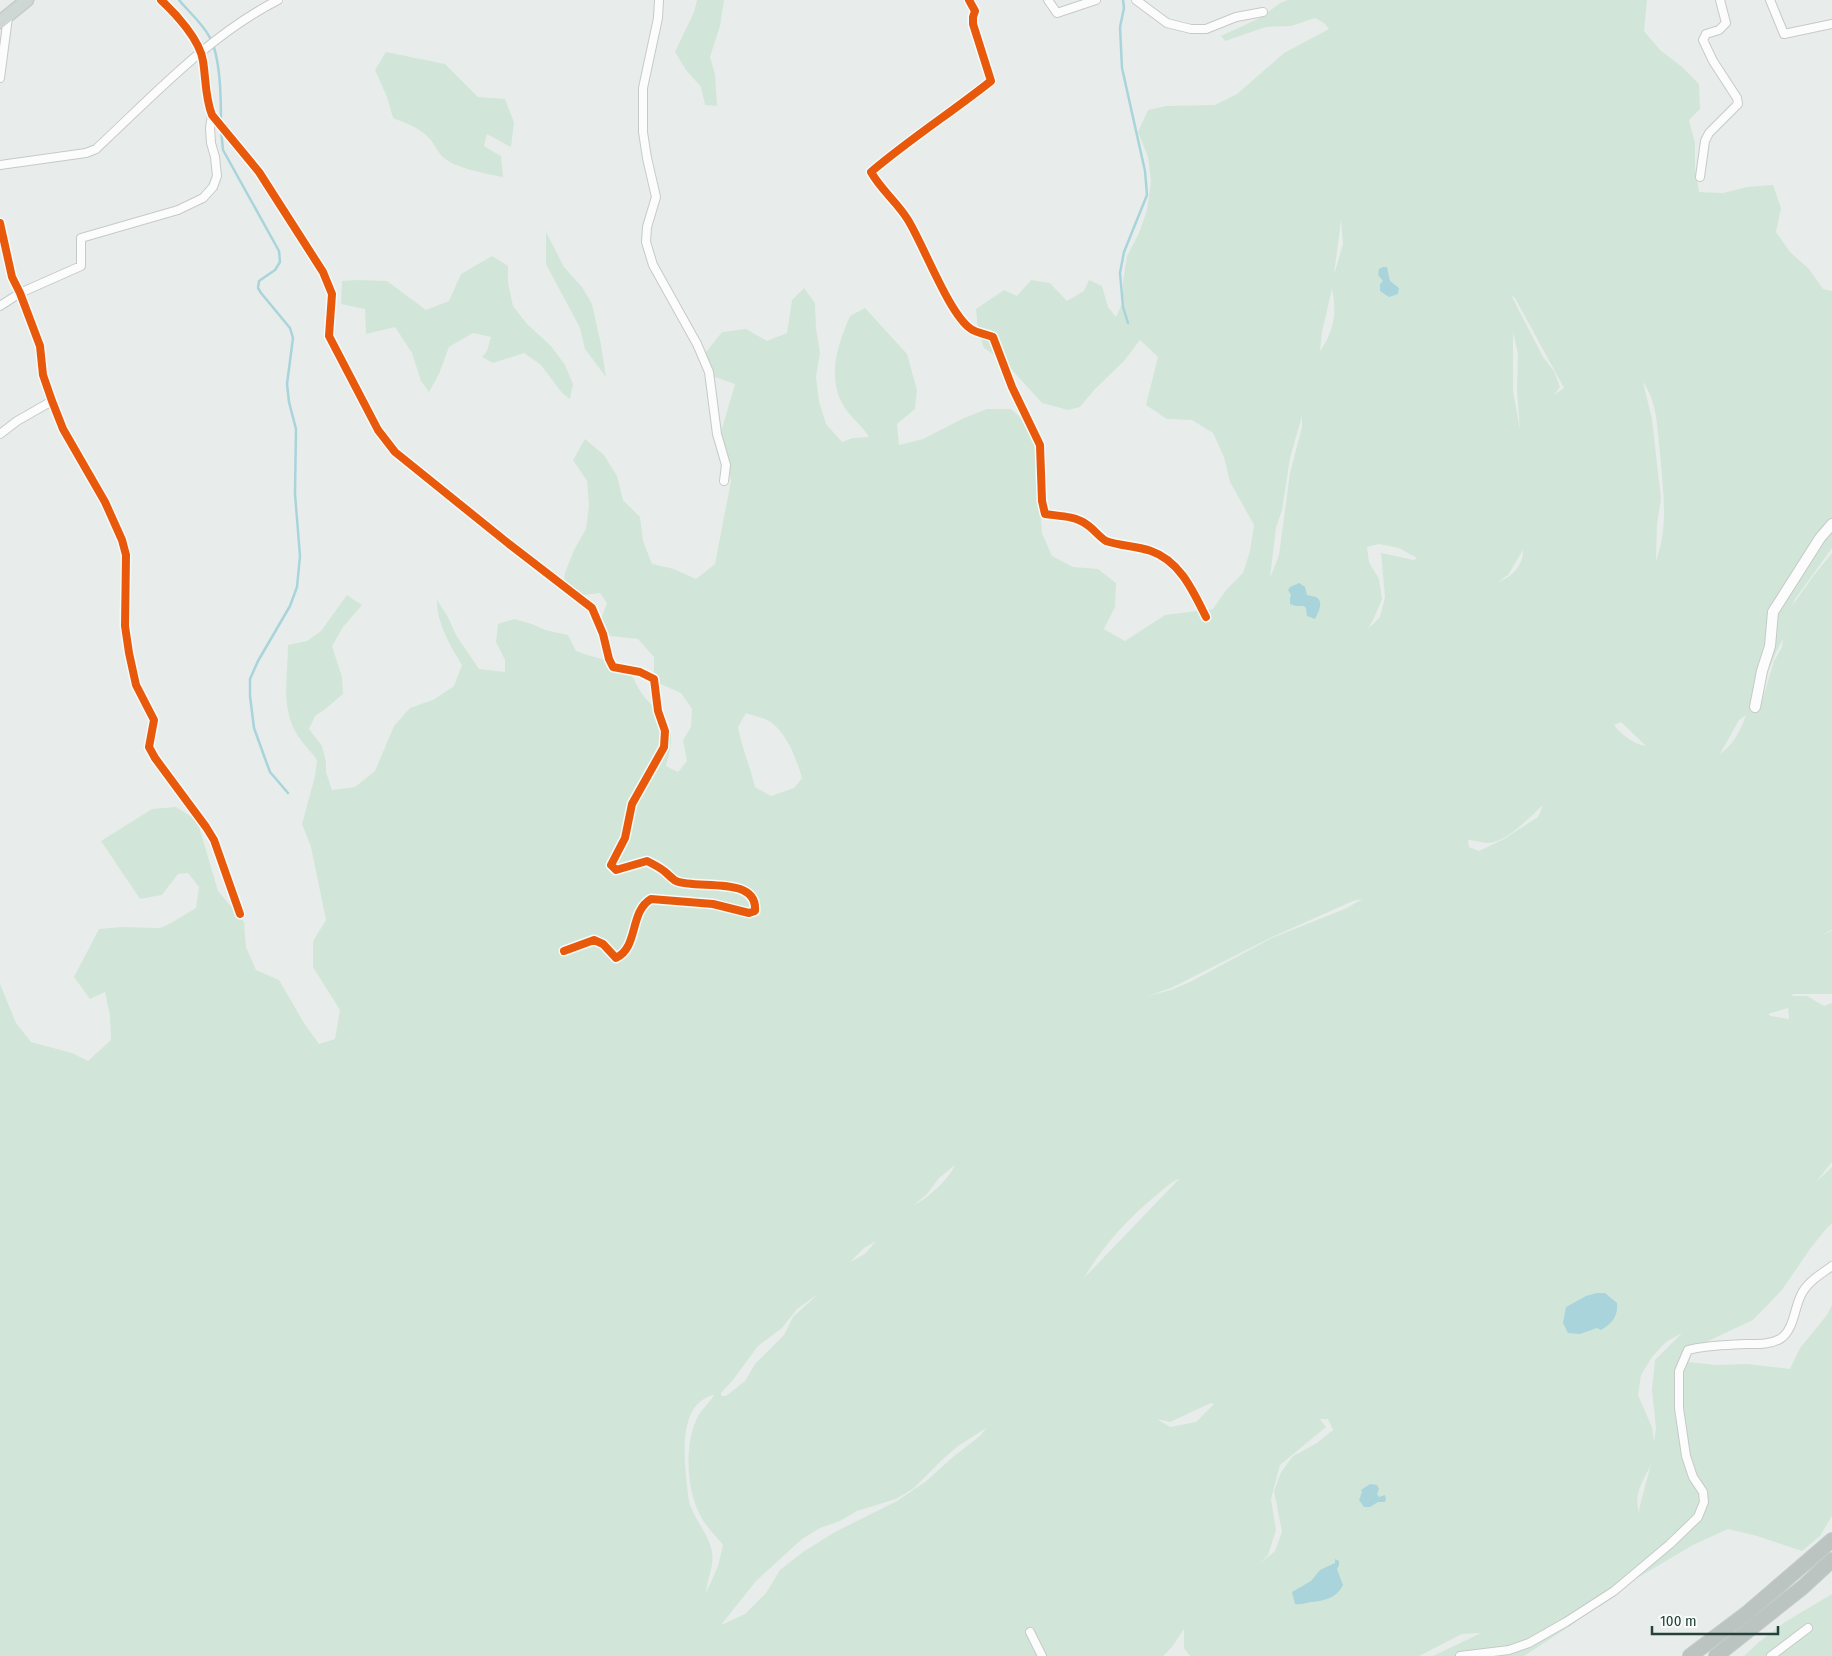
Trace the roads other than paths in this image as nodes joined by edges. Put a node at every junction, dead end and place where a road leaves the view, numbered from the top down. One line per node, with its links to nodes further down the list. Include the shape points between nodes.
1 (27, 0): 11 (main road)
2 (161, 0): 14 (street, via 177,15)
3 (278, 0): 14 (street)
4 (659, 0): 24 (street, via 643,88 644,141 656,197 646,242 653,265 709,372 717,434 726,465)
5 (969, 0): 26 (street, via 975,11 973,24 991,81 871,172 908,219 962,320 972,329 993,337 1012,387 1040,445 1045,514 1076,519 1105,540 1152,551 1167,559 1191,587)
6 (1048, 0): 7 (street, via 1057,13)
7 (1096, 0)
8 (1136, 0): 12 (street, via 1167,23 1192,29 1206,29 1236,17)
9 (1720, 0): 18 (street, via 1726,23 1719,30 1706,34 1704,40 1738,104 1709,133)
10 (1770, 0): 13 (street, via 1784,34)
11 (10, 11): 15 (street)
12 (1263, 12)
13 (1832, 24)
14 (200, 51): 16 (street); 17 (street, via 96,149)
15 (0, 78)
16 (212, 115): 20 (street, via 210,136 217,176 213,187 203,198 178,210 81,238 80,266); 29 (street, via 259,172 323,272 332,294 328,336 378,430 395,452 592,608 613,666 654,679 658,711 665,731 664,747 632,804 625,838 611,865 616,870 647,861 675,880 697,885 733,886 752,896 756,903 755,911 749,913 713,904 651,899 644,903 624,954 616,958 603,944 594,940)
17 (0, 165)
18 (1700, 177)
19 (0, 224): 20 (street, via 12,277)
20 (20, 292): 21 (street); 22 (street, via 40,346 43,375)
21 (0, 306)
22 (52, 401): 23 (street); 28 (street, via 63,429 105,502 122,540 126,555 128,653 136,685 154,720 149,747 206,826)
23 (0, 434)
24 (724, 481)
25 (1832, 524): 27 (street, via 1773,612 1770,646)
26 (1206, 617)
27 (1755, 707)
28 (240, 914)
29 (564, 951)
30 (1832, 1266): 36 (street, via 1816,1277 1801,1294 1791,1326 1781,1338 1770,1343 1688,1350 1682,1361 1679,1408 1686,1456 1703,1492 1704,1502 1698,1517 1643,1568 1566,1622 1529,1643 1509,1650)
31 (1832, 1540): 37 (highway, via 1746,1614)
32 (1832, 1560): 38 (highway)
33 (1808, 1628): 39 (street)
34 (1030, 1632): 35 (street)
35 (1042, 1656)
36 (1460, 1656)
37 (1690, 1656)
38 (1716, 1656)
39 (1771, 1656)

